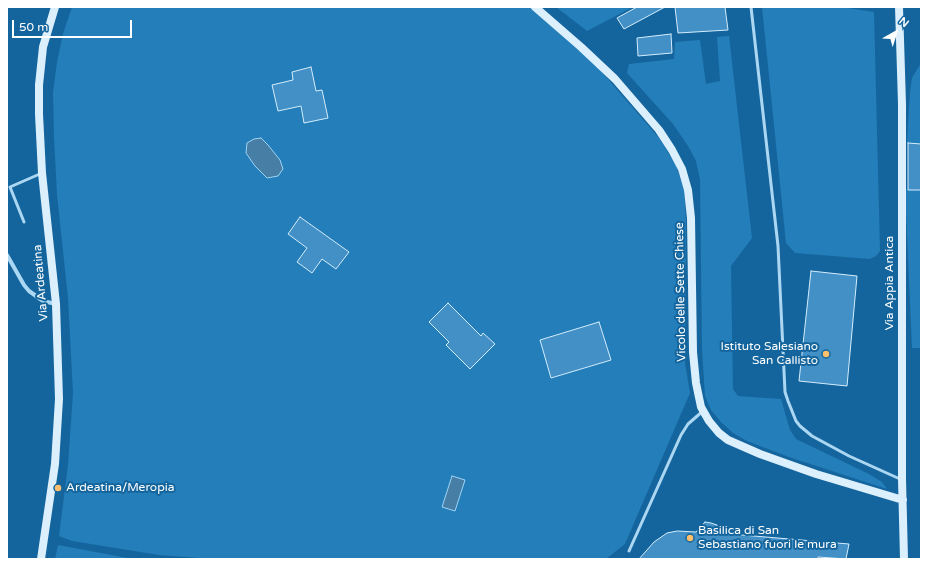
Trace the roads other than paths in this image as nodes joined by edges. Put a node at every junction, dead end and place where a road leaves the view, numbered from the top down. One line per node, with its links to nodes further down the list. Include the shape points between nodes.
1 (55, 7): 5 (main road, Via Ardeatina, via 42,47 40,66)
2 (535, 7): 9 (main road, Vicolo delle Sette Chiese, via 615,78 659,130 682,169 689,194 691,218 694,363)
3 (751, 7): 10 (lane, via 778,246 785,392 788,402 796,421 812,436 849,456)
4 (899, 7): 10 (main road, Via Appia Antica, via 902,104)
5 (42, 173): 6 (lane, via 10,187); 8 (main road, Via Ardeatina)
6 (24, 222)
7 (7, 255): 8 (street, via 29,291 43,301)
8 (56, 304): 13 (main road, Via Ardeatina, via 59,399 57,434)
9 (703, 411): 11 (main road, Vicolo delle Sette Chiese, via 719,433 741,446 797,468); 12 (lane, via 688,424 681,435)
10 (902, 479): 11 (main road, Via Appia Antica)
11 (903, 500): 14 (main road, Via Appia Antica)
12 (629, 551)
13 (41, 559)
14 (904, 559)

